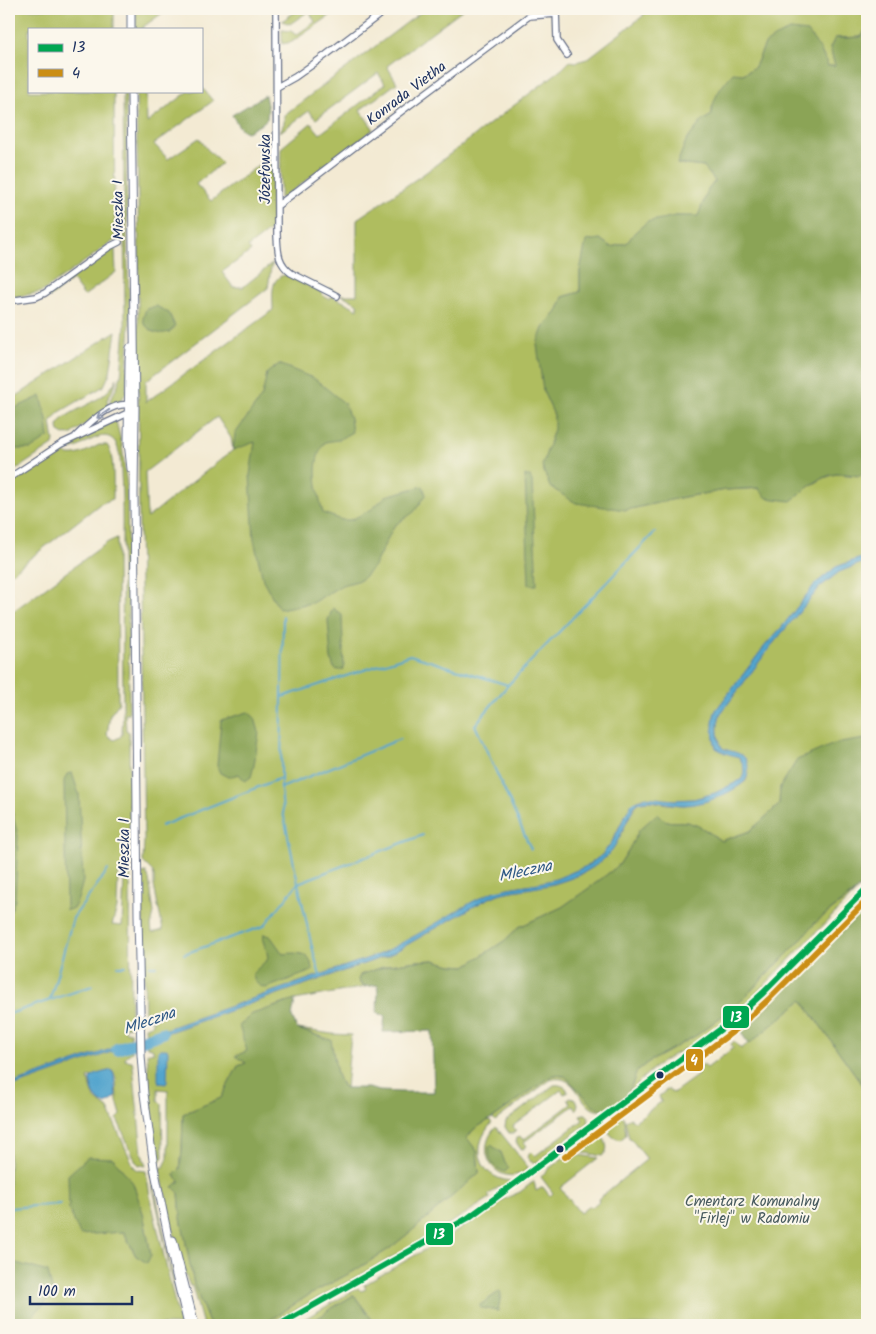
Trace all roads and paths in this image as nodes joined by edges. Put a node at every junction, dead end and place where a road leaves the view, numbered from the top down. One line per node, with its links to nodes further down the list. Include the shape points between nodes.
1 (131, 9): 5 (street)
2 (276, 9): 7 (street, Józefowska)
3 (387, 9): 7 (street)
4 (556, 11): 6 (street, via 558,40); 9 (street, Konrada Vietha, via 529,16)
5 (131, 28)
6 (567, 55)
7 (277, 87): 9 (street, Józefowska)
8 (131, 92): 13 (street, Mieszka I, via 133,328 128,360)
9 (277, 206): 11 (street, Józefowska, via 282,264 291,273)
10 (119, 242): 12 (street, via 45,294)
11 (337, 296)
12 (9, 301)
13 (131, 408): 14 (street); 15 (street, Mieszka I); 16 (street, one-way to 16, via 123,405 111,408); 18 (street, Mieszka I)
14 (119, 417): 15 (street); 16 (street)
15 (129, 425): 18 (street, Mieszka I)
16 (76, 436): 17 (street)
17 (9, 478)
18 (134, 494): 20 (street, Mieszka I, via 141,1055)
19 (867, 888): 23 (street, via 733,1020 494,1199 468,1218)
20 (160, 1199): 21 (street, Mieszka I); 22 (street, Mieszka I)
21 (188, 1325)
22 (195, 1325)
23 (279, 1325)

